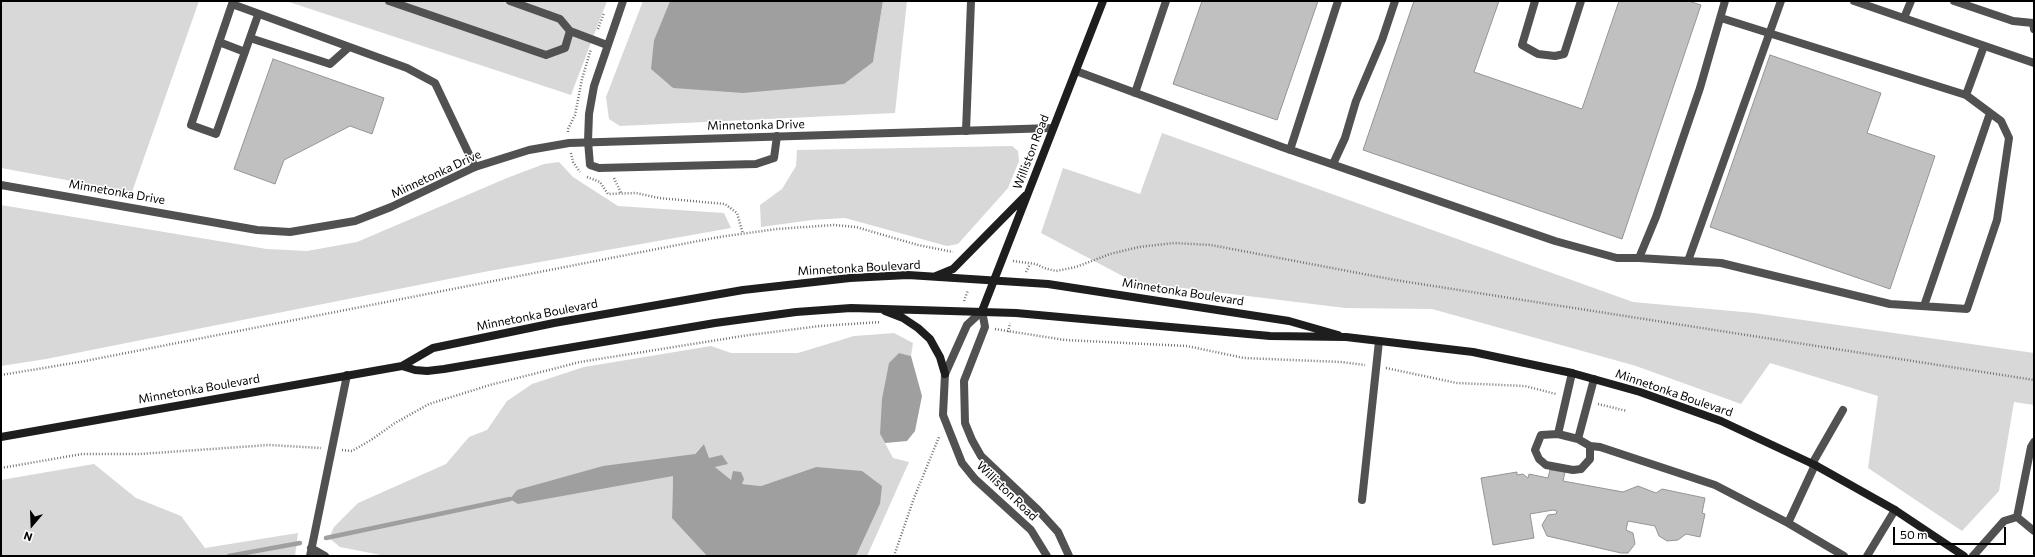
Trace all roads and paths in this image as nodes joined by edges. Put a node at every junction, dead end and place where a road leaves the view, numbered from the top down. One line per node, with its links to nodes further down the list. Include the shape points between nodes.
1 (389, 1): 20 (street, via 546,55 565,48)
2 (510, 1): 20 (street, via 560,19)
3 (624, 1): 24 (street)
4 (971, 1): 35 (street)
5 (1103, 1): 29 (main road, Williston Road)
6 (1166, 1): 30 (street)
7 (1338, 1): 39 (street)
8 (1394, 1): 40 (street, via 1382,40)
9 (1535, 1): 10 (street, via 1522,45 1538,54 1555,56 1564,54)
10 (1581, 1)
11 (1725, 1): 17 (street)
12 (1781, 1): 21 (street)
13 (1854, 1): 18 (street)
14 (1911, 1): 18 (street)
15 (1954, 1): 19 (street, via 2014,21 2033,23)
16 (258, 14): 22 (street); 23 (street, via 232,4); 26 (street)
17 (1721, 18): 21 (street); 48 (street, via 1656,217)
18 (1904, 18): 25 (street)
19 (2034, 29)
20 (570, 31): 24 (street)
21 (1770, 34): 31 (street); 49 (street)
22 (250, 38): 26 (street, via 330,64); 27 (street)
23 (219, 42): 27 (street); 27 (street, via 191,125 216,134)
24 (607, 44): 37 (street, via 594,86)
25 (1984, 46): 28 (street); 31 (street)
26 (348, 48): 41 (street, via 407,68 434,83)
27 (245, 52)
28 (2034, 63)
29 (1076, 71): 30 (street); 33 (main road, Williston Road)
30 (1135, 93): 39 (street)
31 (1966, 95): 32 (street)
32 (1990, 113): 54 (street); 54 (street, via 2002,121 2009,138 1997,220 1967,309)
33 (1053, 128): 35 (street, Minnetonka Drive); 45 (main road, Williston Road)
34 (568, 129): 38 (path)
35 (966, 131): 36 (street, Minnetonka Drive)
36 (777, 136): 37 (street, Minnetonka Drive); 42 (street, via 774,158 756,164)
37 (588, 141): 38 (street, Minnetonka Drive); 42 (street, via 590,165)
38 (569, 142): 41 (street, Minnetonka Drive, via 528,150); 44 (path, via 571,156 584,176 600,182 608,194)
39 (1290, 150): 40 (street)
40 (1333, 164): 48 (street, via 1555,241 1617,258)
41 (475, 167): 43 (street, Minnetonka Drive, via 391,208 355,221 290,232 257,230)
42 (610, 168): 44 (path)
43 (1, 185)
44 (621, 193): 46 (path, via 725,204 737,213)
45 (1027, 194): 50 (main road, via 953,269); 52 (main road, Williston Road)
46 (742, 234): 47 (path, via 834,225 856,227); 69 (path)
47 (957, 253)
48 (1639, 258): 49 (street)
49 (1688, 261): 54 (street, via 1721,263 1890,304)
50 (934, 277): 51 (main road, Minnetonka Boulevard); 64 (main road, Minnetonka Boulevard, via 834,280 697,297 446,344 433,348)
51 (971, 279): 52 (main road, Minnetonka Boulevard); 56 (path)
52 (995, 280): 53 (main road, Minnetonka Boulevard); 57 (main road, Williston Road)
53 (1023, 281): 62 (main road, Minnetonka Boulevard, via 1130,295 1289,321); 71 (path, via 1030,264 1056,271 1139,247 1174,243 1211,245 1403,282)
54 (1924, 306)
55 (878, 309): 56 (main road, Minnetonka Boulevard); 64 (main road, Minnetonka Boulevard, via 824,310 738,320 438,369 415,370); 67 (main road, via 903,318 930,339)
56 (961, 311): 57 (main road, Minnetonka Boulevard)
57 (982, 311): 58 (main road, Minnetonka Boulevard); 67 (street, Williston Road, via 967,325); 94 (street, Williston Road, via 985,327 964,381 965,423 981,456 1058,532)
58 (1012, 312): 61 (path); 62 (main road, Minnetonka Boulevard, via 1270,336)
59 (882, 322): 82 (path, via 812,327 580,362 429,404 352,451)
60 (999, 330): 61 (path)
61 (1008, 332): 65 (path, via 1065,340 1187,346 1244,358 1341,362)
62 (1346, 337): 63 (main road, Minnetonka Boulevard)
63 (1379, 341): 65 (street); 66 (main road, Minnetonka Boulevard, via 1473,352)
64 (402, 366): 68 (main road, Minnetonka Boulevard)
65 (1376, 367): 72 (path, via 1457,383 1525,386); 85 (street)
66 (1572, 373): 70 (main road, Minnetonka Boulevard); 72 (street)
67 (946, 374): 93 (street, Williston Road, via 943,415 962,462 975,479 1030,530)
68 (347, 375): 78 (main road, Minnetonka Boulevard); 82 (street)
69 (1, 376)
70 (1594, 379): 73 (street); 83 (main road, Minnetonka Boulevard, via 1640,392 1721,421)
71 (2034, 380)
72 (1566, 397): 77 (street)
73 (1588, 402): 75 (path); 79 (street)
74 (1842, 410): 83 (street)
75 (1627, 411)
76 (940, 434): 92 (path)
77 (1558, 434): 79 (street); 81 (street, via 1541,435 1535,450 1546,465 1581,469 1590,459)
78 (1, 437)
79 (1578, 439): 81 (street)
80 (2034, 442): 87 (street)
81 (1590, 446): 88 (street, via 1600,447 1716,485)
82 (333, 450): 84 (path, via 269,445 140,454 82,454); 90 (street)
83 (1814, 465): 86 (main road, Minnetonka Boulevard); 88 (street)
84 (1, 468)
85 (1362, 500)
86 (1895, 510): 96 (street); 97 (main road, Minnetonka Boulevard)
87 (2017, 517): 89 (street); 98 (street, via 2004,521)
88 (1788, 523): 95 (street)
89 (2034, 531)
90 (311, 552): 91 (street)
91 (325, 556)
92 (894, 556)
93 (1047, 556)
94 (1069, 556)
95 (1844, 556)
96 (1867, 556)
97 (1964, 556)
98 (1973, 556)

